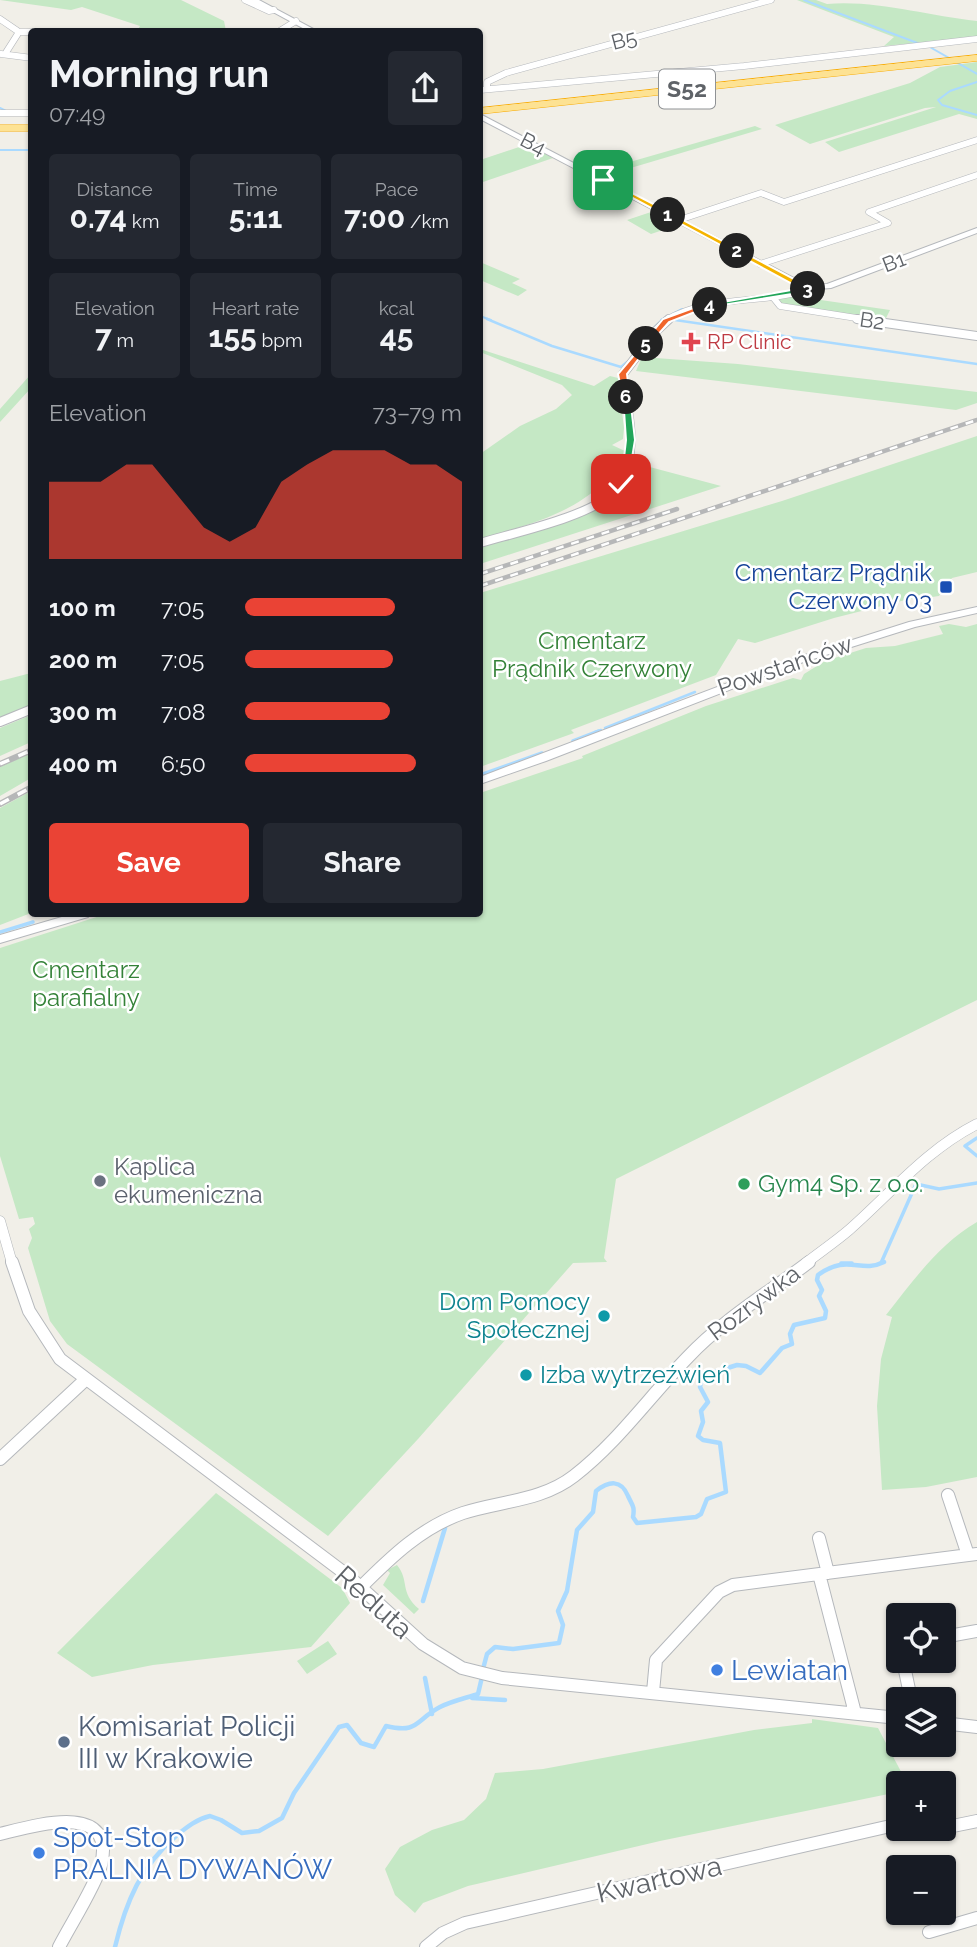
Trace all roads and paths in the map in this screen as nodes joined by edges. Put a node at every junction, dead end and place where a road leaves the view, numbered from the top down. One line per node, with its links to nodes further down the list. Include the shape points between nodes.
1 (245, 0): 4 (street)
2 (254, 0): 4 (street)
3 (771, 0): 19 (street, B5, via 506,73 487,82)
4 (274, 10): 6 (street)
5 (0, 19): 9 (street)
6 (296, 21): 7 (street); 8 (street)
7 (285, 28)
8 (309, 28)
9 (14, 30): 10 (street); 12 (street)
10 (28, 32)
11 (977, 39): 19 (street)
12 (13, 41): 13 (street); 15 (street)
13 (24, 43)
14 (977, 52): 18 (highway, S52)
15 (3, 54): 16 (street)
16 (28, 57)
17 (977, 58): 18 (highway, S52)
18 (895, 64): 21 (highway, S52); 24 (highway, S52)
19 (487, 89): 20 (street)
20 (483, 90)
21 (483, 105)
22 (0, 113): 23 (street)
23 (28, 113)
24 (483, 115)
25 (483, 117): 32 (street, B4)
26 (0, 122): 27 (highway)
27 (28, 122)
28 (0, 128): 29 (highway)
29 (28, 128)
30 (977, 140): 32 (street, via 784,202 763,193)
31 (977, 175): 34 (street, via 869,212 888,223)
32 (679, 220): 34 (street, B4)
33 (977, 230): 35 (street, B1, via 836,284)
34 (760, 264): 35 (street, B4)
35 (810, 289): 36 (street)
36 (772, 296): 37 (street, B2, via 780,306 803,311); 38 (street, via 725,301 674,316 622,374 630,451 621,484 613,494 585,509)
37 (977, 336)
38 (483, 542)
39 (977, 610): 42 (street, Powstańców, via 795,661)
40 (28, 711): 41 (street)
41 (0, 722)
42 (483, 780)
43 (74, 917): 44 (street)
44 (0, 939)
45 (977, 1124): 53 (street, Rozrywka, via 908,1172 849,1230 722,1325 629,1426 572,1478 528,1499 442,1521 399,1550)
46 (1, 1229): 47 (street, Reduta, via 32,1320 53,1350)
47 (85, 1380): 48 (street); 53 (street, Reduta)
48 (0, 1459)
49 (948, 1495): 51 (street)
50 (819, 1538): 52 (street)
51 (972, 1554): 52 (street)
52 (824, 1574): 56 (street, via 733,1585 719,1592 656,1660); 57 (street)
53 (361, 1587): 56 (street, Reduta, via 423,1644 462,1668 516,1680)
54 (977, 1631): 55 (street)
55 (956, 1635)
56 (653, 1692): 57 (street, Reduta)
57 (855, 1713): 58 (street, Reduta)
58 (886, 1717)
59 (956, 1725): 60 (street)
60 (977, 1727)
61 (977, 1821): 62 (street)
62 (956, 1826)
63 (886, 1827): 70 (street, Kwartowa, via 465,1923)
64 (0, 1834): 69 (street, via 61,1820 79,1821 97,1833 104,1854 101,1866)
65 (977, 1918): 66 (street)
66 (956, 1919)
67 (937, 1925): 68 (street)
68 (929, 1932)
69 (58, 1947)
70 (426, 1947)

